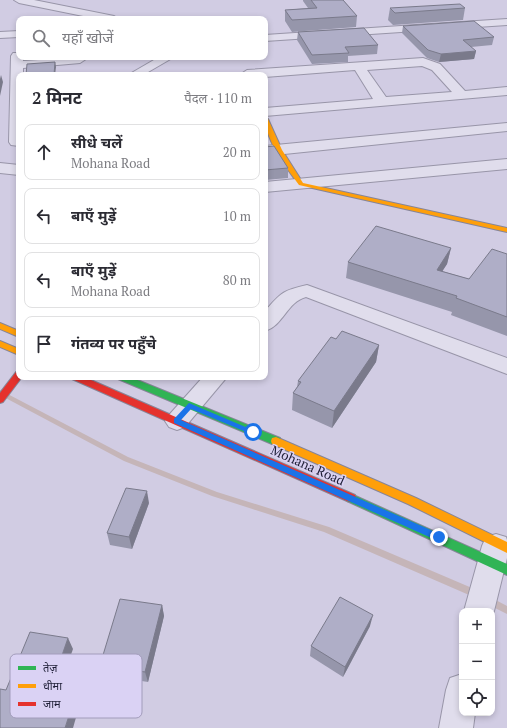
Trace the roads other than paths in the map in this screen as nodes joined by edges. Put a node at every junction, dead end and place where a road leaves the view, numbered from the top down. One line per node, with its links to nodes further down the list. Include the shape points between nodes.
1 (18, 0): 2 (street)
2 (87, 16)
3 (507, 22): 6 (street)
4 (16, 34): 5 (street)
5 (0, 35)
6 (268, 38)
7 (16, 53): 12 (street)
8 (162, 60): 11 (street)
9 (358, 66): 10 (street); 14 (street, via 428,63 436,67); 15 (street)
10 (246, 71)
11 (140, 72)
12 (14, 91): 19 (street)
13 (507, 91): 14 (street)
14 (463, 96): 15 (street)
15 (382, 102): 16 (street)
16 (268, 112)
17 (507, 127): 20 (street)
18 (268, 132): 20 (street)
19 (13, 143)
20 (272, 150): 24 (street)
21 (507, 164): 24 (street)
22 (0, 168): 23 (street)
23 (16, 170)
24 (301, 184): 25 (street); 26 (street)
25 (268, 187)
26 (507, 230)
27 (268, 321): 32 (street, via 288,298 306,291)
28 (0, 326): 29 (street)
29 (16, 333)
30 (0, 344): 31 (street)
31 (16, 351)
32 (507, 366)
33 (16, 379): 37 (street)
34 (84, 380): 38 (street, Mohana Road)
35 (126, 380): 38 (street, Mohana Road)
36 (213, 380): 38 (street)
37 (0, 400)
38 (183, 413): 39 (street, Mohana Road); 39 (street, Mohana Road, via 401,497)
39 (492, 575)
40 (459, 709): 41 (street)
41 (456, 728)

